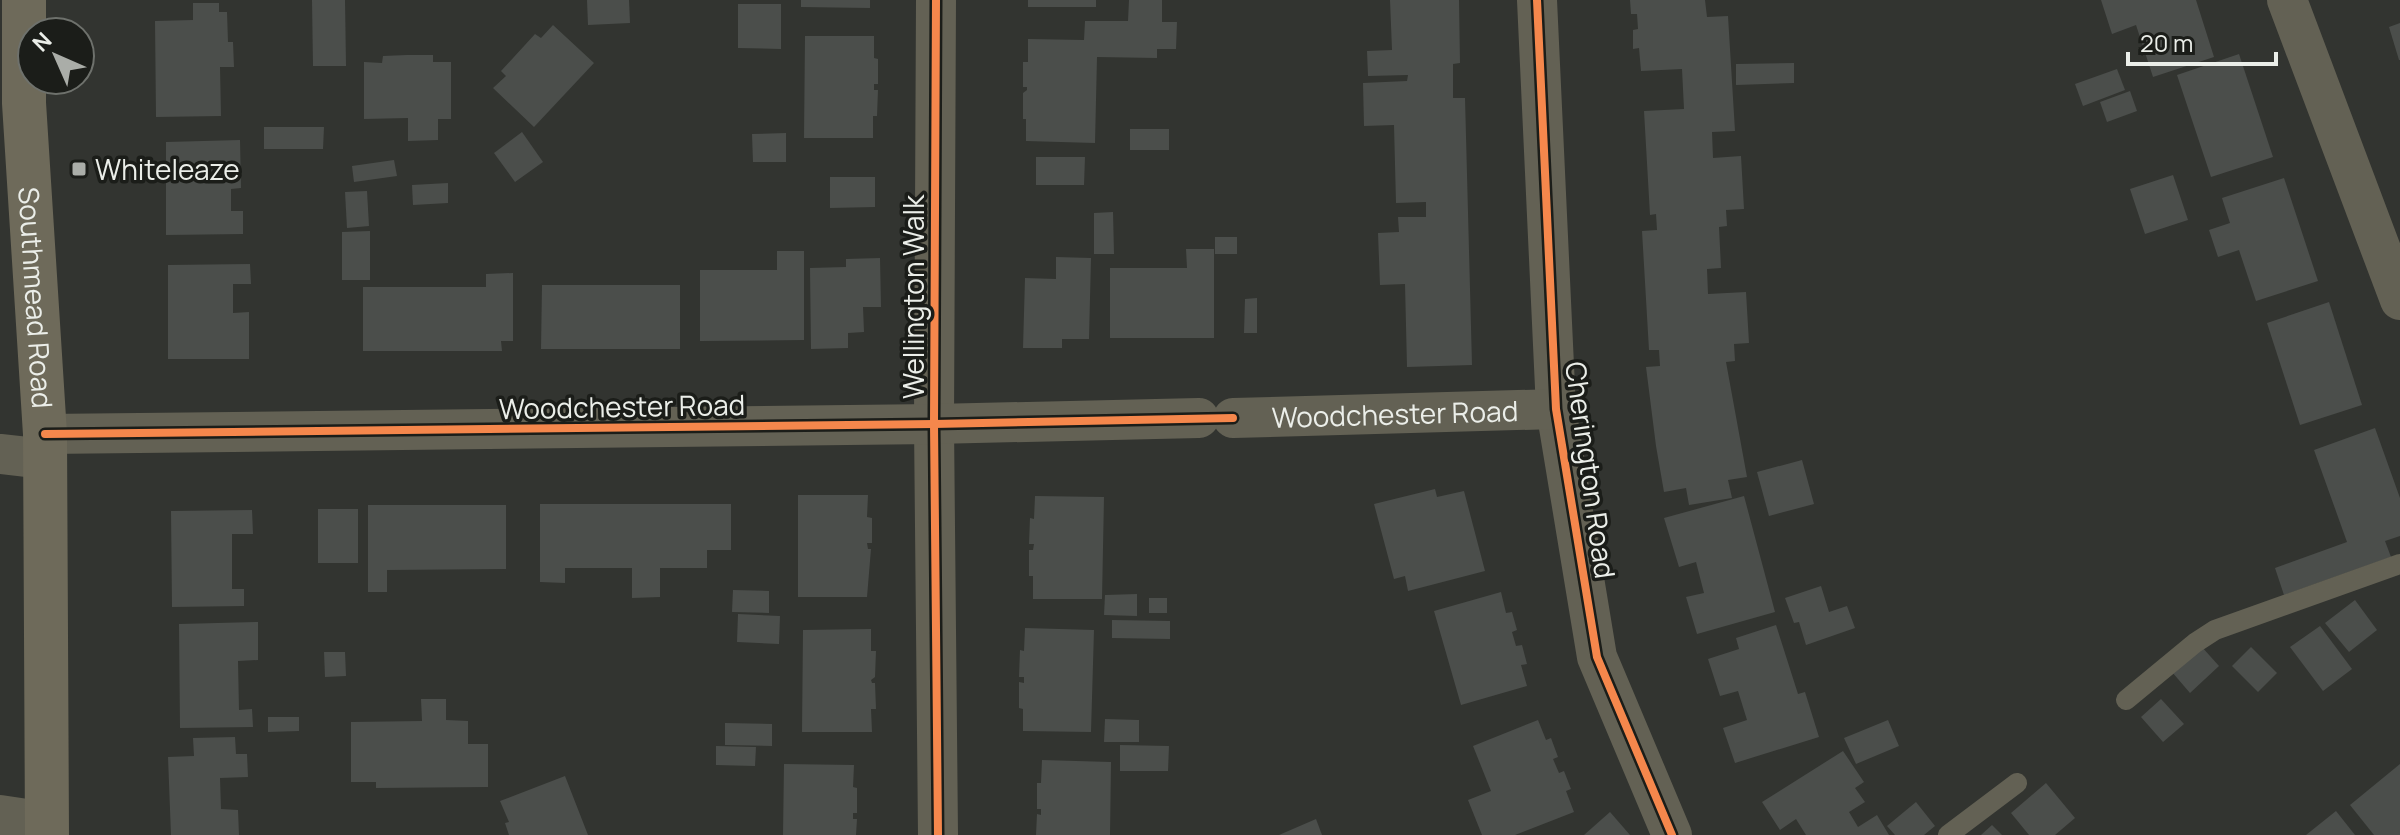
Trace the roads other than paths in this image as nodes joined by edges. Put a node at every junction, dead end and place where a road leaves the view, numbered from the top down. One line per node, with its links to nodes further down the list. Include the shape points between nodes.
1 (24, 0): 5 (main road, Southmead Road)
2 (936, 0): 8 (street, Wellington Walk)
3 (1537, 0): 7 (street, Cherington Road)
4 (2287, 0): 6 (street)
5 (12, 103): 9 (main road, Southmead Road)
6 (2400, 300)
7 (1556, 409): 8 (street, Woodchester Road); 17 (street, Cherington Road, via 1597,657)
8 (934, 424): 9 (street, Woodchester Road); 16 (street, Wellington Walk)
9 (45, 446): 10 (street, Woodchester Road); 15 (main road, Southmead Road)
10 (0, 454)
11 (2400, 564): 12 (lane, via 2215,630)
12 (2126, 700)
13 (2017, 783): 18 (lane)
14 (0, 815): 15 (street)
15 (47, 828)
16 (938, 835)
17 (1672, 835)
18 (1948, 835)

